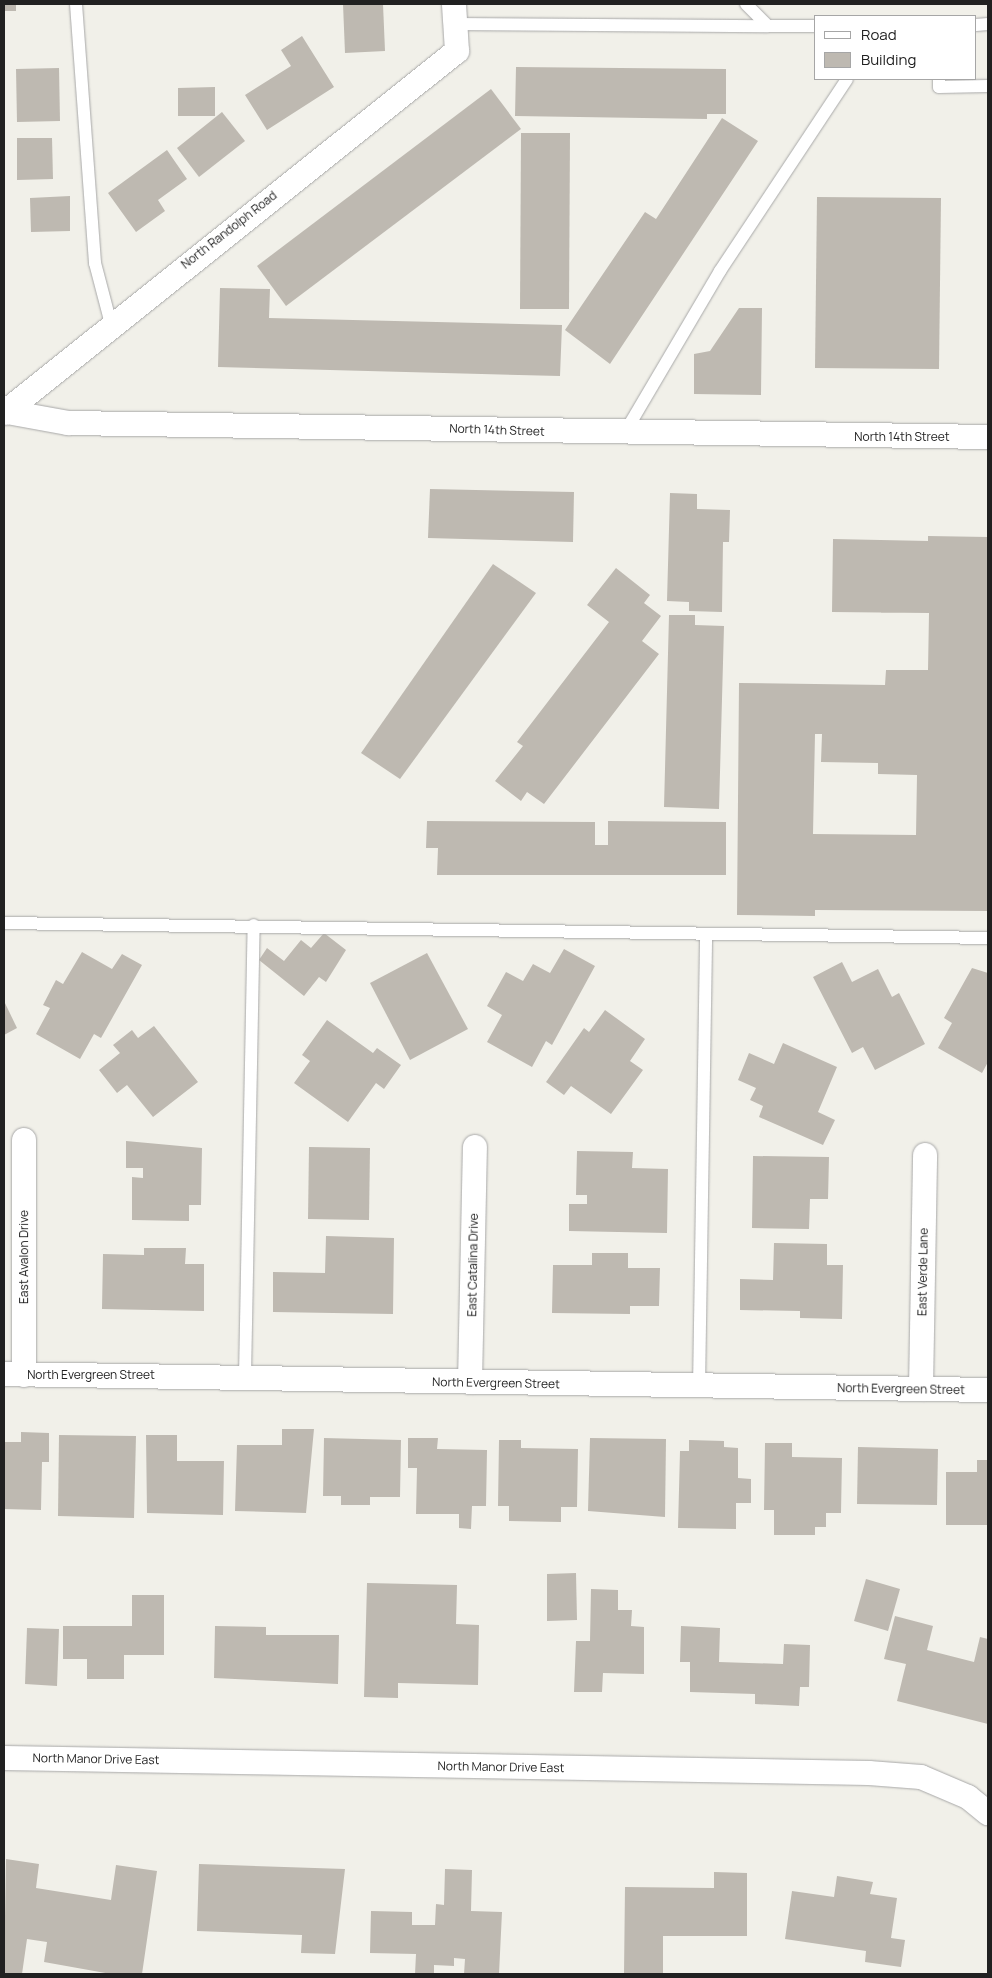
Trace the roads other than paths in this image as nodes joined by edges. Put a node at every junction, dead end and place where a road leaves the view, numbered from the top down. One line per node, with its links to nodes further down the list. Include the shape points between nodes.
1 (76, 4): 9 (lane, via 94,263)
2 (746, 4): 4 (lane)
3 (455, 14): 4 (lane); 9 (street, North Randolph Road, via 457,51)
4 (768, 26): 5 (lane)
5 (814, 26)
6 (846, 80): 11 (lane, via 720,271)
7 (939, 80): 8 (lane, via 939,87)
8 (988, 86)
9 (111, 324): 10 (street, North Randolph Road)
10 (5, 412): 11 (street, North 14th Street, via 68,423)
11 (624, 434): 12 (street, North 14th Street)
12 (988, 437)
13 (4, 923): 14 (lane)
14 (254, 925): 15 (lane); 21 (lane)
15 (706, 934): 16 (lane); 23 (lane)
16 (988, 938)
17 (24, 1140): 20 (street, East Avalon Drive)
18 (476, 1147): 22 (street, East Catalina Drive)
19 (925, 1155): 24 (street, East Verde Lane)
20 (14, 1375): 21 (street, North Evergreen Street)
21 (245, 1376): 22 (street, North Evergreen Street)
22 (470, 1382): 23 (street, North Evergreen Street)
23 (699, 1388): 24 (street, North Evergreen Street)
24 (922, 1389): 25 (street, North Evergreen Street)
25 (988, 1390)
26 (4, 1758): 27 (street, North Manor Drive East, via 870,1773 921,1777 968,1797)
27 (988, 1813)

